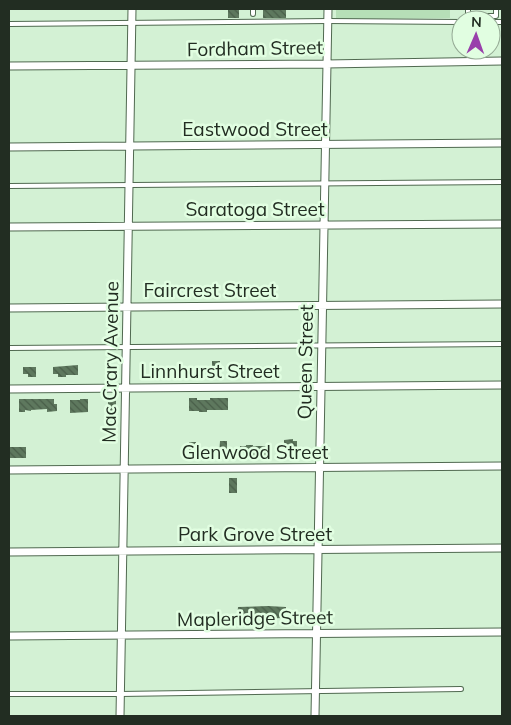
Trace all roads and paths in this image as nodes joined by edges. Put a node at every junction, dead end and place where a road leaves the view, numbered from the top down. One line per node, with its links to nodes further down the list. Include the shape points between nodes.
1 (132, 9): 7 (street, Mac Crary Avenue)
2 (328, 9): 5 (street, Queen Street)
3 (468, 9): 4 (lane, via 468,16 496,16)
4 (496, 9)
5 (328, 21): 6 (lane); 7 (lane); 10 (street, Queen Street)
6 (451, 22)
7 (132, 23): 8 (lane); 11 (street, Mac Crary Avenue)
8 (9, 24)
9 (502, 61): 10 (street, Fordham Street)
10 (326, 64): 11 (street, Fordham Street); 14 (street, Queen Street)
11 (131, 65): 12 (street, Fordham Street); 15 (street, Mac Crary Avenue)
12 (9, 66)
13 (502, 143): 14 (street, Eastwood Street)
14 (325, 144): 15 (street, Eastwood Street); 18 (street, Queen Street)
15 (130, 146): 16 (street, Eastwood Street); 20 (street, Mac Crary Avenue)
16 (9, 147)
17 (502, 182): 18 (lane)
18 (324, 184): 20 (lane); 22 (street, Queen Street)
19 (9, 186): 20 (lane)
20 (129, 186): 23 (street, Mac Crary Avenue)
21 (502, 224): 22 (street, Saratoga Street)
22 (323, 225): 23 (street, Saratoga Street); 26 (street, Queen Street)
23 (129, 227): 24 (street, Saratoga Street); 27 (street, Mac Crary Avenue)
24 (9, 228)
25 (502, 304): 26 (street, Faircrest Street)
26 (322, 306): 27 (street, Faircrest Street); 30 (street, Queen Street)
27 (127, 307): 28 (street, Faircrest Street); 31 (street, Mac Crary Avenue)
28 (9, 308)
29 (502, 344): 30 (lane)
30 (321, 345): 31 (lane); 34 (street, Queen Street)
31 (127, 346): 32 (lane); 35 (street, Mac Crary Avenue)
32 (9, 348)
33 (502, 385): 34 (street, Linnhurst Street)
34 (320, 387): 35 (street, Linnhurst Street); 38 (street, Queen Street)
35 (126, 388): 36 (street, Linnhurst Street); 39 (street, Mac Crary Avenue)
36 (9, 389)
37 (502, 466): 38 (street, Glenwood Street)
38 (319, 467): 39 (street, Glenwood Street); 42 (street, Queen Street)
39 (124, 469): 40 (street, Glenwood Street); 43 (street, Mac Crary Avenue)
40 (9, 470)
41 (502, 548): 42 (street, Park Grove Street)
42 (318, 549): 43 (street, Park Grove Street); 46 (street, Queen Street)
43 (123, 551): 44 (street, Park Grove Street); 47 (street, Mac Crary Avenue)
44 (9, 552)
45 (502, 632): 46 (street, Mapleridge Street)
46 (316, 633): 47 (street, Mapleridge Street); 50 (street, Queen Street)
47 (121, 635): 48 (street, Mapleridge Street); 52 (street, Mac Crary Avenue)
48 (9, 636)
49 (461, 689): 50 (lane)
50 (316, 691): 52 (lane); 54 (street, Queen Street)
51 (9, 694): 52 (lane)
52 (120, 694): 53 (street, Mac Crary Avenue)
53 (120, 716)
54 (316, 716)

